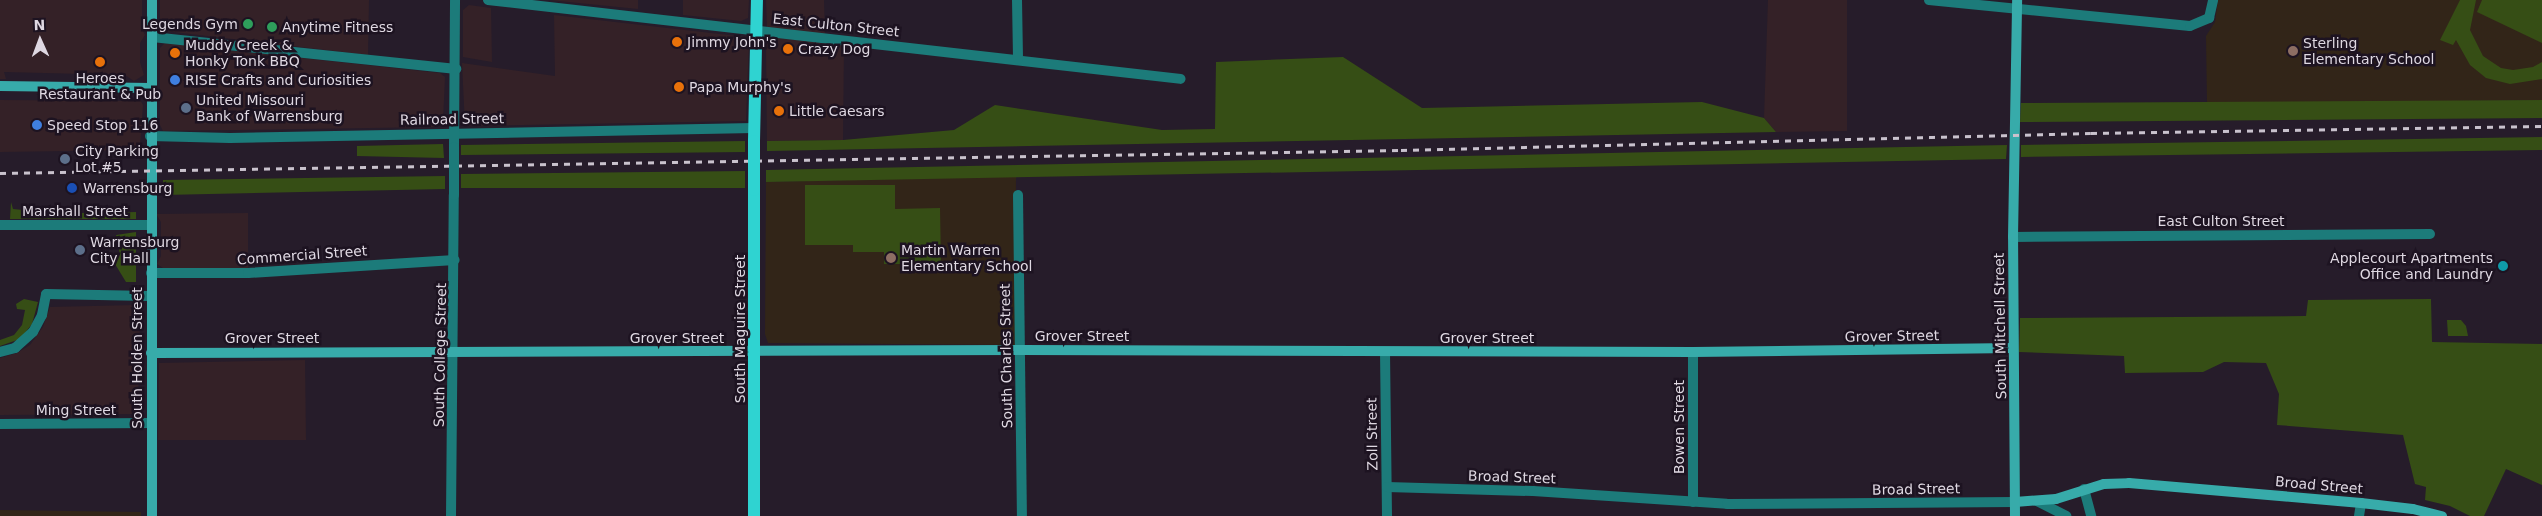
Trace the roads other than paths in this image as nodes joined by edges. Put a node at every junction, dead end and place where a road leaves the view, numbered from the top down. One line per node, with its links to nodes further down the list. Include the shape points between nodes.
1 (152, 0): 10 (street, South Holden Street)
2 (456, 0): 12 (street, South College Street)
3 (488, 0): 9 (street, East Culton Street)
4 (757, 0): 9 (main road, South Maguire Street)
5 (1017, 0): 11 (street)
6 (1930, 0): 8 (street)
7 (2213, 0): 8 (street, via 2208,18 2190,26)
8 (2018, 4): 23 (street, South Mitchell Street)
9 (757, 30): 11 (street, East Culton Street); 17 (main road, South Maguire Street)
10 (152, 37): 12 (street); 15 (street, South Holden Street)
11 (1018, 59): 13 (street, East Culton Street)
12 (456, 69): 16 (street, South College Street)
13 (1181, 79)
14 (0, 86): 15 (street)
15 (151, 88): 18 (street, South Holden Street)
16 (454, 132): 17 (street, Railroad Street); 18 (street, Railroad Street, via 230,138); 24 (street, South College Street, bridge)
17 (754, 135): 32 (main road, South Maguire Street, bridge)
18 (150, 136): 21 (street, South Holden Street)
19 (1018, 195): 28 (street, South Charles Street)
20 (0, 225): 21 (street, Marshall Street)
21 (150, 225): 25 (street, South Holden Street)
22 (2430, 234): 23 (street, East Culton Street)
23 (2013, 237): 27 (street, South Mitchell Street)
24 (455, 260): 25 (street, Commercial Street, via 248,273); 31 (street, South College Street)
25 (151, 273): 26 (street, South Holden Street)
26 (150, 296): 29 (street, via 46,294 40,322 29,337 15,348); 30 (street, South Holden Street)
27 (2013, 348): 34 (street, Grover Street); 41 (street, South Mitchell Street)
28 (1020, 350): 32 (street, Grover Street); 33 (street, Grover Street); 46 (street, South Charles Street)
29 (0, 352)
30 (151, 352): 31 (street, Grover Street); 35 (street, South Holden Street)
31 (455, 352): 32 (street, Grover Street); 44 (street, South College Street)
32 (756, 352): 45 (main road, South Maguire Street)
33 (1385, 352): 34 (street, Grover Street); 37 (street, Zoll Street)
34 (1693, 352): 40 (street, Bowen Street)
35 (152, 423): 36 (street, Ming Street); 43 (street, South Holden Street)
36 (0, 424)
37 (1386, 487): 40 (street, Broad Street, via 1533,491); 47 (street, Zoll Street)
38 (2084, 489): 39 (street, Broad Street); 42 (street, Broad Street, via 2129,483); 50 (street)
39 (2037, 501): 41 (street, Broad Street); 49 (street)
40 (1693, 502): 41 (street, Broad Street)
41 (2015, 502): 48 (street, South Mitchell Street)
42 (2361, 503): 51 (street); 52 (street, Broad Street)
43 (152, 516)
44 (451, 516)
45 (754, 516)
46 (1022, 516)
47 (1387, 516)
48 (2015, 516)
49 (2066, 516)
50 (2092, 516)
51 (2358, 516)
52 (2442, 516)

